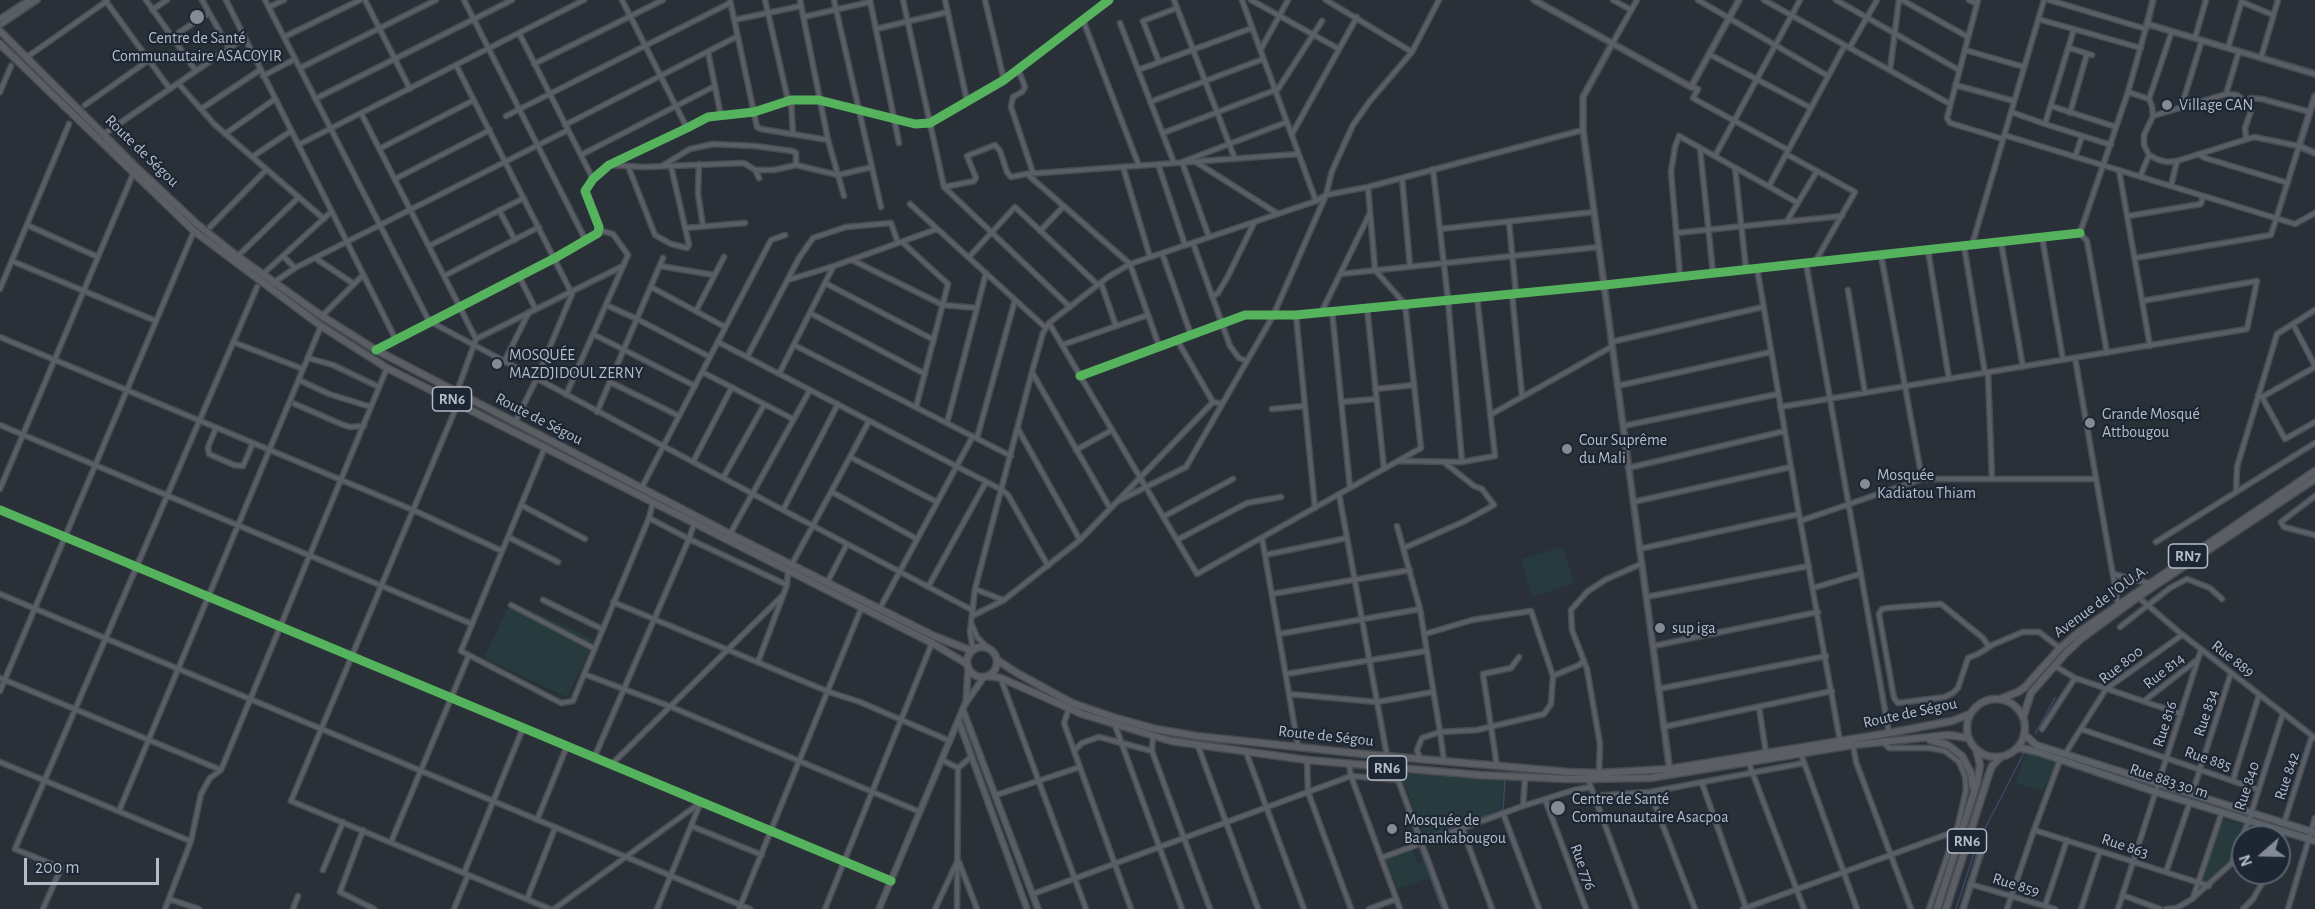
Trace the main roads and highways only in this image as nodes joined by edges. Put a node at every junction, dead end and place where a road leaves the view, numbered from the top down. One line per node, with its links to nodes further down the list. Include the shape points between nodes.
1 (0, 31): 5 (highway, Route de Ségou / RN6, via 197,224 273,283 376,350)
2 (0, 44): 5 (highway, Route de Ségou / RN6, via 194,231 321,326 387,368 694,524)
3 (2315, 471): 10 (highway, Avenue de l'O.U.A. / RN7, via 2118,604 2060,648 2025,687)
4 (2315, 479): 13 (highway, Avenue de l'O.U.A. / RN7, via 2082,638 2031,693)
5 (790, 568): 6 (highway, Route de Ségou / RN6); 8 (highway, Route de Ségou / RN6, via 861,609 932,643)
6 (972, 650): 7 (highway, Route de Ségou / RN6, via 988,648); 8 (highway)
7 (997, 660): 9 (highway, via 995,670); 21 (highway, Route de Ségou / RN6, via 1072,702 1179,734 1497,767 1599,773)
8 (968, 667): 9 (highway, Route de Ségou / RN6, via 978,677); 11 (main road)
9 (985, 677): 11 (main road); 21 (highway, Route de Ségou / RN6, via 1001,678 1069,708 1152,737 1198,746 1394,769 1525,778 1650,778)
10 (2000, 699): 12 (highway, via 1986,700); 13 (highway, via 2014,705)
11 (964, 707): 14 (main road); 28 (main road)
12 (1970, 714): 17 (highway, Route de Ségou); 21 (highway, Route de Ségou / RN6, via 1952,721)
13 (2023, 718): 15 (highway)
14 (958, 722): 26 (main road); 27 (main road)
15 (2024, 734): 19 (highway); 22 (main road, via 2036,745 2147,781)
16 (1915, 738): 17 (highway, Route de Ségou / RN6); 21 (highway, Route de Ségou / RN6); 23 (highway, RN6, via 1940,741 1955,749 1971,774)
17 (1968, 738): 18 (highway)
18 (1975, 749): 20 (highway, via 1990,757); 23 (highway, RN6, via 1979,772)
19 (2016, 749): 20 (highway); 22 (main road, Rue 883 30 m, via 2029,749 2145,788)
20 (2002, 756): 30 (highway, RN6, via 1989,774)
21 (1670, 772)
22 (2157, 788): 24 (main road, via 2192,795); 24 (main road, Rue 883 30 m, via 2222,812)
23 (1972, 801): 29 (highway, RN6)
24 (2250, 817): 25 (main road, Rue 883 30 m, via 2283,831); 25 (main road, via 2284,823)
25 (2313, 836)
26 (879, 909)
27 (1028, 909)
28 (1038, 909)
29 (1937, 909)
30 (1946, 909)

